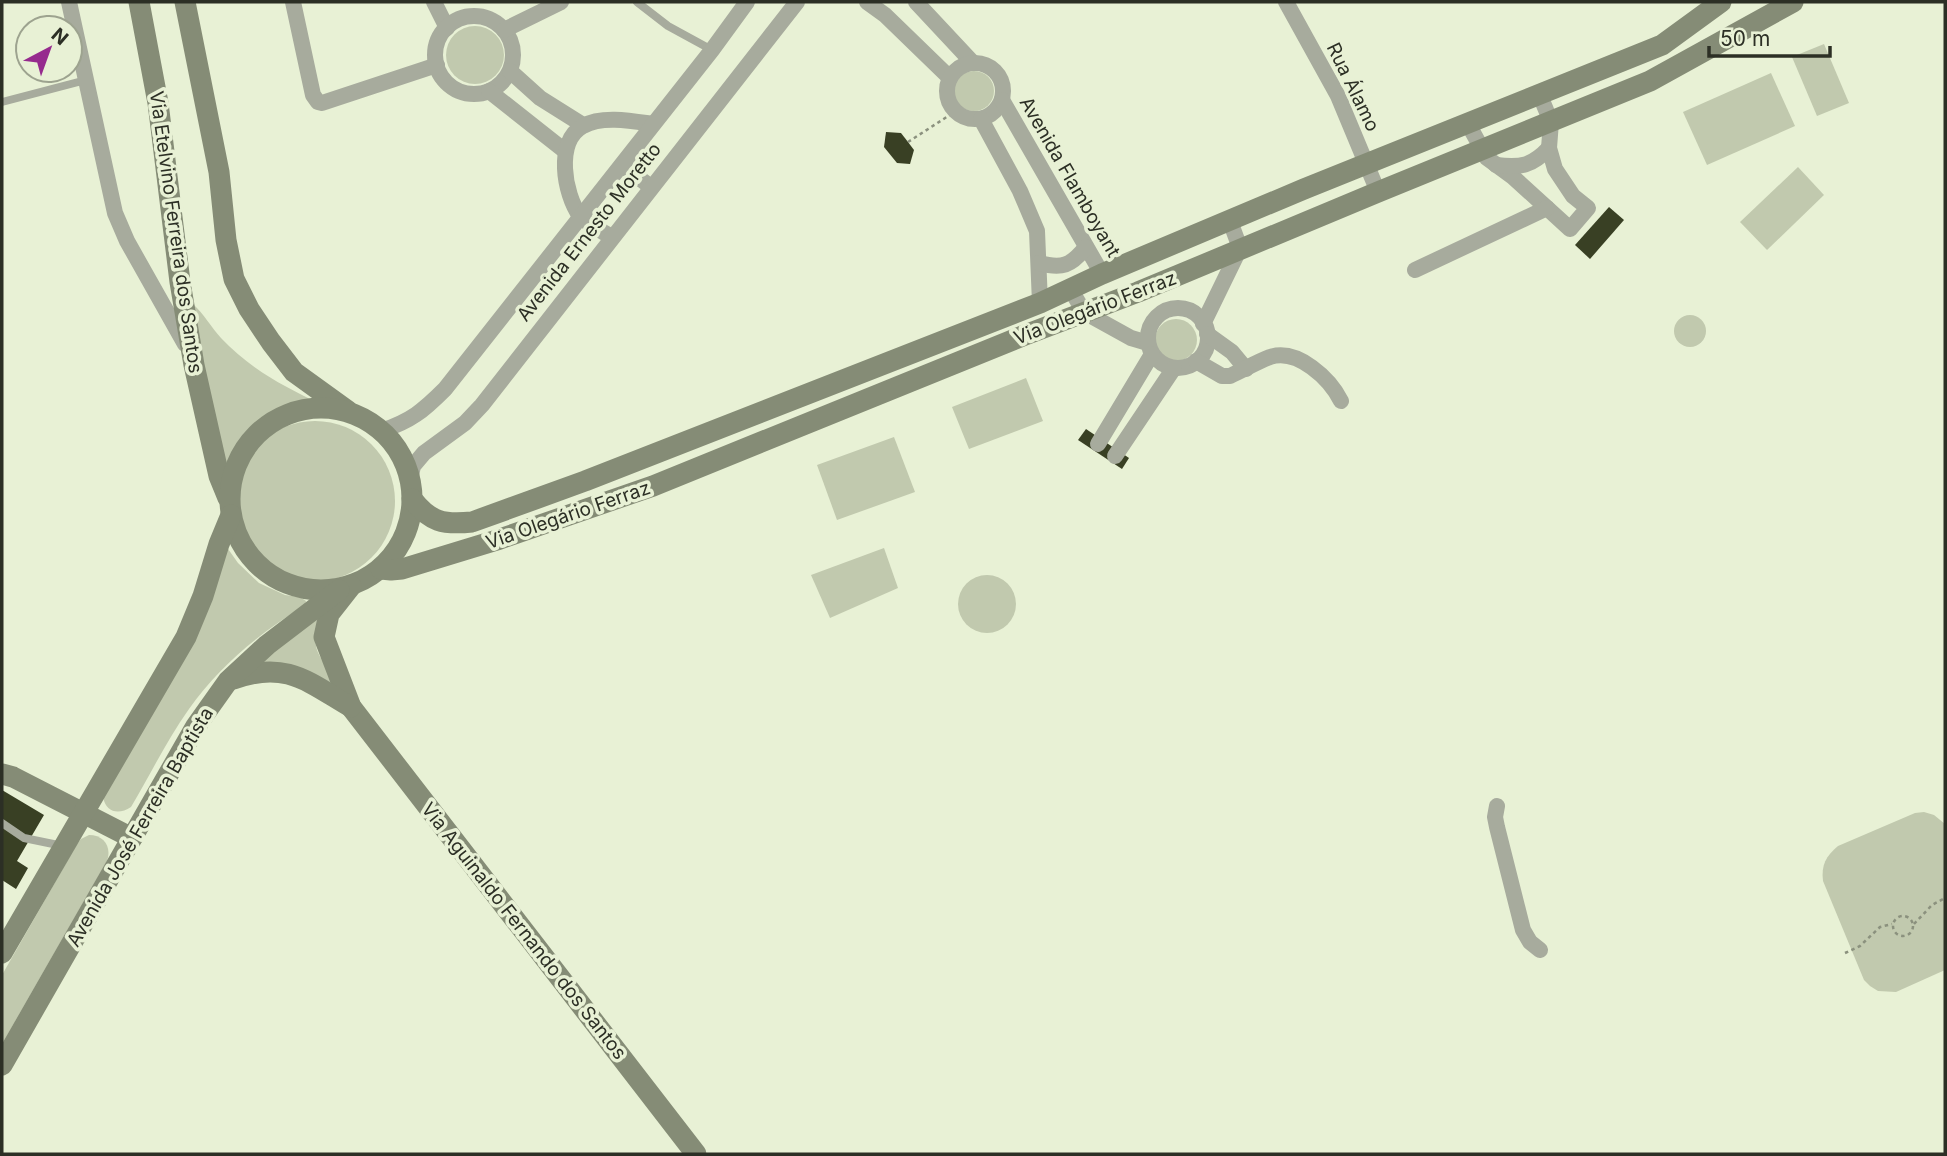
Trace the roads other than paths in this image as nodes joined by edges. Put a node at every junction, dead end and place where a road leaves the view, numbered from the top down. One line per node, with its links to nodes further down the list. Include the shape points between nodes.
1 (69, 2): 22 (street)
2 (139, 2): 56 (main road, Via Etelvino Ferreira dos Santos, via 158,103)
3 (185, 2): 60 (main road, via 219,172 234,279 249,309 294,372)
4 (293, 2): 19 (street, via 318,102)
5 (434, 2): 15 (street)
6 (561, 2): 16 (street)
7 (636, 2): 17 (lane)
8 (747, 2): 17 (street, Avenida Ernesto Moretto)
9 (797, 2): 39 (street, Avenida Ernesto Moretto)
10 (867, 2): 21 (street)
11 (916, 2): 18 (street)
12 (1286, 2): 37 (street, Rua Álamo, via 1338,96)
13 (1721, 2): 24 (main road, Via Olegário Ferraz, via 1662,45)
14 (1793, 2): 30 (main road, Via Olegário Ferraz, via 1650,80)
15 (447, 28): 16 (street, via 473,16); 19 (street, via 438,41)
16 (504, 30): 20 (street, via 513,52)
17 (712, 50): 31 (street, Avenida Ernesto Moretto)
18 (973, 63): 21 (street); 25 (street, via 998,74)
19 (437, 65): 23 (street, via 446,81 462,92)
20 (510, 71): 23 (street); 27 (street)
21 (950, 78): 28 (street, via 950,104 963,116)
22 (86, 80): 26 (lane); 56 (street, via 115,213)
23 (489, 91): 33 (street)
24 (1539, 93): 29 (main road, Via Olegário Ferraz); 30 (street)
25 (1002, 100): 28 (street, via 990,115); 45 (street, Avenida Flamboyant)
26 (2, 102)
27 (566, 116): 32 (street); 33 (street)
28 (981, 118): 47 (street, via 1037,231)
29 (1467, 122): 36 (street); 37 (main road, Via Olegário Ferraz)
30 (1551, 122): 34 (street); 36 (main road, Via Olegário Ferraz)
31 (653, 124): 32 (street, via 620,119); 38 (street, Avenida Ernesto Moretto)
32 (583, 125): 35 (street)
33 (550, 140): 35 (street)
34 (1549, 148): 36 (street, via 1527,165 1512,167); 41 (street, via 1555,169 1573,196 1588,208 1570,229)
35 (565, 151): 42 (street, via 568,190)
36 (1489, 158): 40 (main road, Via Olegário Ferraz); 41 (street)
37 (1366, 163): 40 (street, Rua Álamo); 43 (main road, Via Olegário Ferraz)
38 (622, 165): 39 (street); 42 (street, Avenida Ernesto Moretto)
39 (651, 187): 44 (street, Avenida Ernesto Moretto)
40 (1378, 192): 46 (main road, Via Olegário Ferraz)
41 (1547, 208): 48 (street)
42 (580, 217): 44 (street); 61 (street, Avenida Ernesto Moretto, via 445,389 410,420)
43 (1230, 221): 46 (street); 49 (main road, Via Olegário Ferraz)
44 (612, 237): 64 (street, Avenida Ernesto Moretto, via 482,405 424,453 414,466)
45 (1086, 247): 47 (street, via 1070,264); 49 (street, Avenida Flamboyant)
46 (1240, 248): 52 (main road, Via Olegário Ferraz); 53 (street)
47 (1039, 263): 51 (street)
48 (1415, 270)
49 (1102, 274): 50 (main road, Via Olegário Ferraz)
50 (1071, 290): 51 (main road, Via Olegário Ferraz); 52 (street)
51 (1040, 303): 64 (main road, Via Olegário Ferraz, via 472,522 453,524 424,514)
52 (1084, 312): 54 (street); 66 (main road, Via Olegário Ferraz, via 653,486 402,569)
53 (1205, 329): 54 (street, via 1196,315 1185,310 1163,312 1149,330); 55 (street, via 1207,346); 58 (street)
54 (1150, 349): 57 (street, via 1161,363); 62 (street)
55 (1196, 361): 57 (street); 58 (street, via 1222,376)
56 (194, 365): 65 (main road, Via Etelvino Ferreira dos Santos)
57 (1174, 368): 63 (street)
58 (1246, 369): 59 (street, via 1271,357 1298,359 1335,388)
59 (1341, 401)
60 (353, 414): 61 (main road); 65 (main road, via 309,408 274,420 243,451 232,476)
61 (381, 431): 64 (main road, via 405,464)
62 (1098, 444)
63 (1115, 456)
64 (411, 490): 66 (main road, via 409,522 401,544)
65 (230, 508): 67 (main road, via 245,550 274,578 301,589); 72 (main road, via 186,637)
66 (381, 569): 67 (main road)
67 (346, 587): 68 (main road, Avenida José Ferreira Baptista, via 267,645); 69 (main road, Via Aguinaldo Fernando dos Santos, via 329,614 324,637)
68 (228, 681): 69 (main road, Via Aguinaldo Fernando dos Santos, via 267,671 286,672); 74 (main road, Avenida José Ferreira Baptista, via 196,726)
69 (351, 707): 79 (main road, Via Aguinaldo Fernando dos Santos)
70 (2, 774): 72 (main road)
71 (1497, 806): 76 (street, via 1497,827 1523,930)
72 (84, 814): 74 (main road); 75 (main road)
73 (2, 823): 75 (lane, via 24,838)
74 (132, 838): 78 (main road, Avenida José Ferreira Baptista)
75 (65, 846): 77 (main road)
76 (1540, 950)
77 (2, 953)
78 (2, 1065)
79 (696, 1154)

